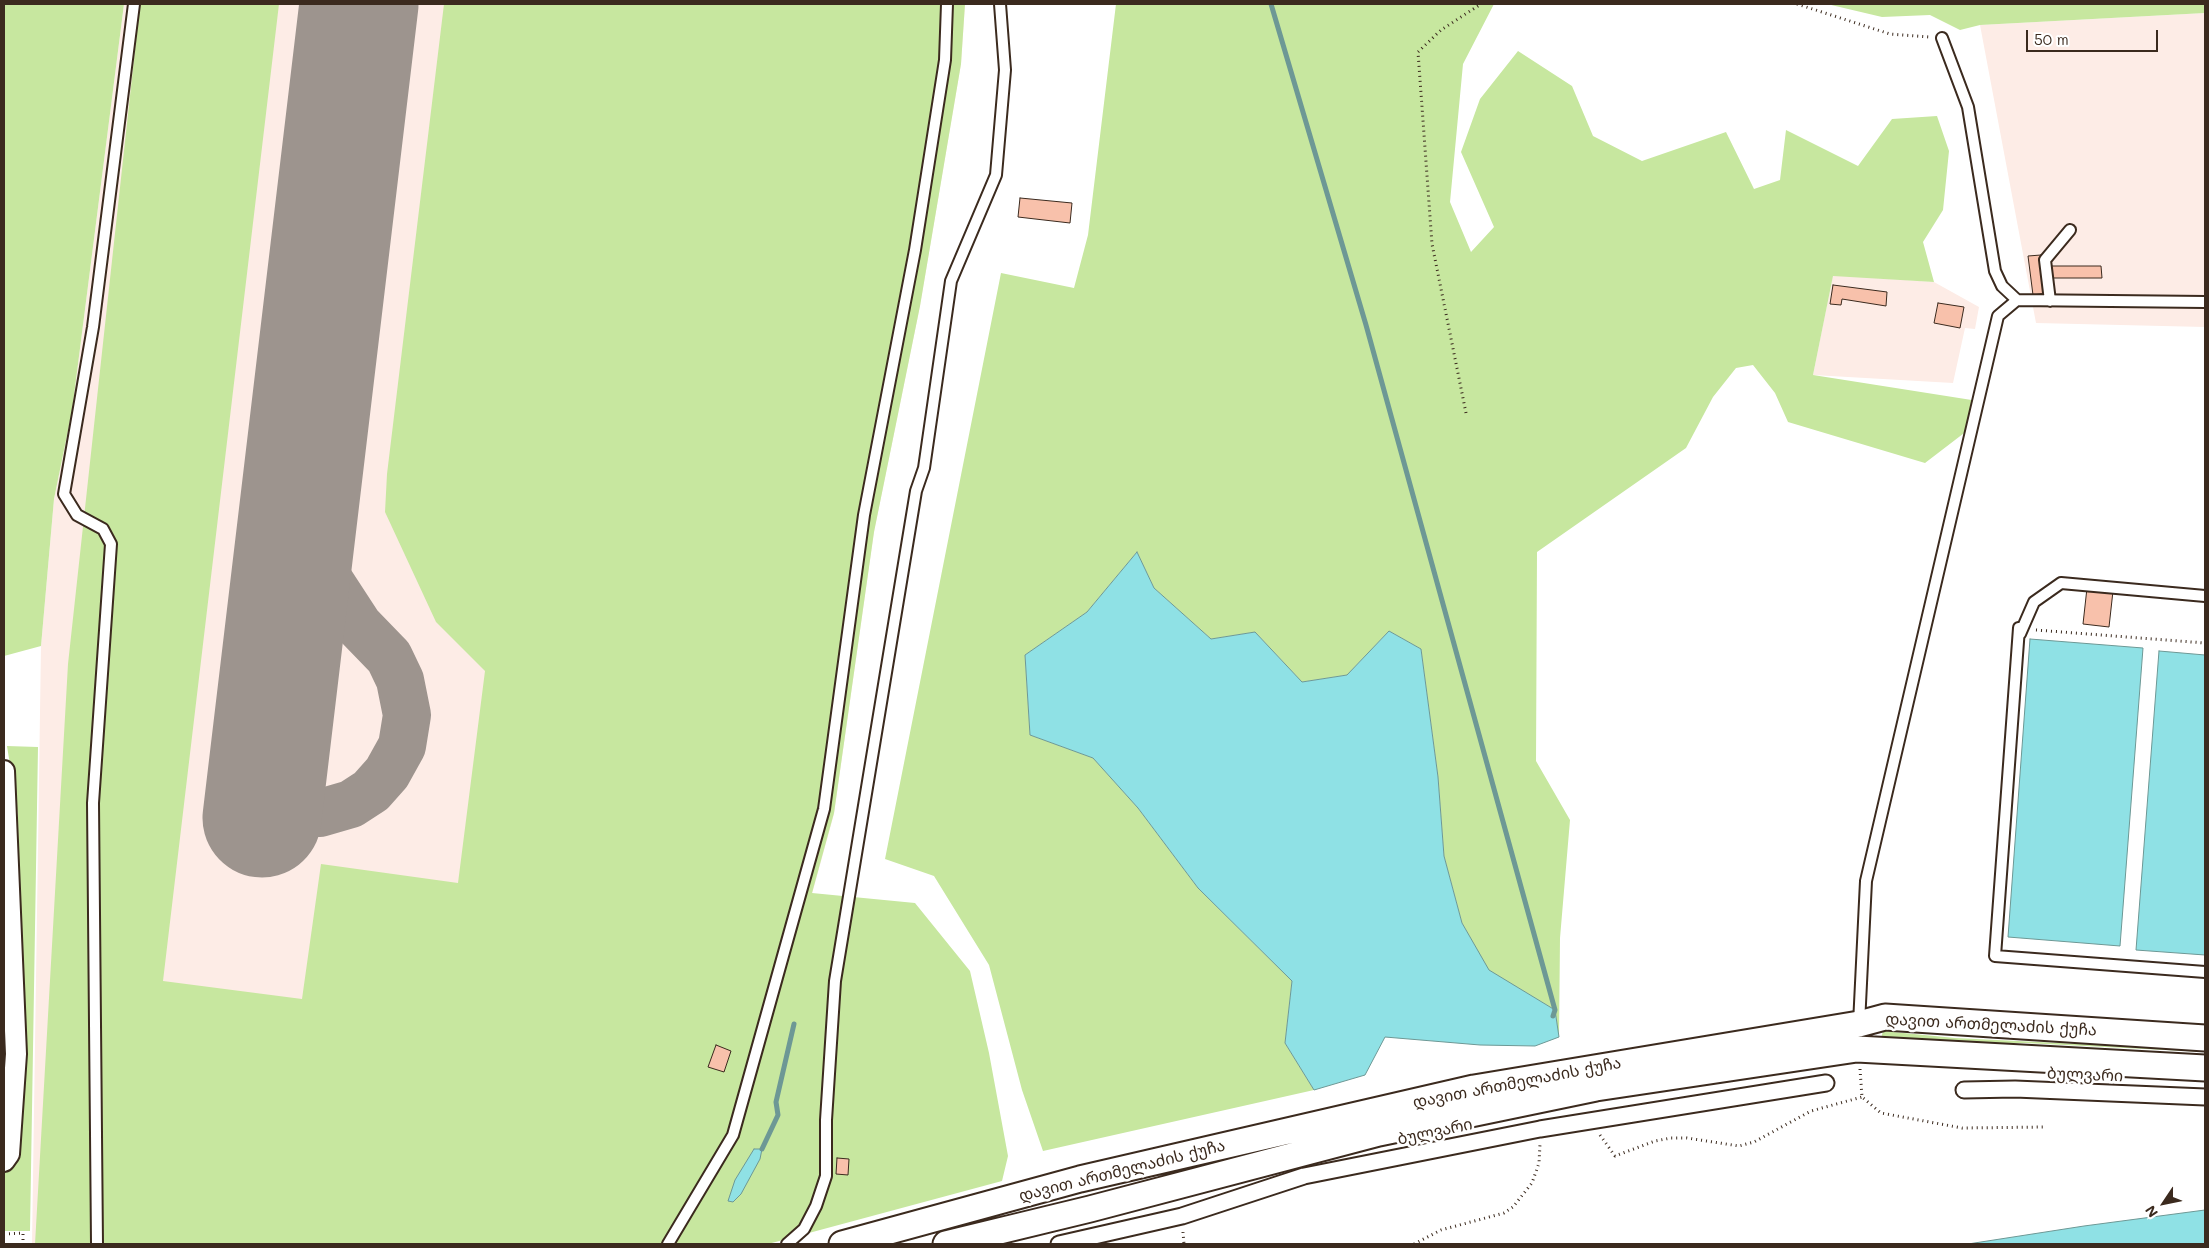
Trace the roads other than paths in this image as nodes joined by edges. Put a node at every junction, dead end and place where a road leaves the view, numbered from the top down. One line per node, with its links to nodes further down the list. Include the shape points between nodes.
1 (134, 4): 20 (lane, via 93,327 64,494 77,515 103,529 111,544 92,803)
2 (947, 4): 21 (lane, via 945,60 915,250 864,515 824,809 733,1134)
3 (1000, 4): 22 (lane, via 1005,70 996,174 951,281 924,468 916,491 835,981 826,1120 826,1176 804,1229)
4 (1942, 38): 6 (lane, via 1968,107 1995,270 2002,286)
5 (2070, 230): 7 (lane, via 2045,260)
6 (2017, 300): 7 (lane); 12 (lane, via 1998,316 1866,881)
7 (2050, 301): 8 (lane)
8 (2205, 302)
9 (2205, 596): 11 (lane, via 2061,583 2034,602 2020,634 2019,628 1995,956)
10 (4, 771): 14 (street)
11 (2205, 972)
12 (1858, 1037): 13 (street, დავით ართმელაძის ქუჩა, via 1885,1017); 15 (street, დავით ართმელაძის ქუჩა); 23 (street, დავით ართმელაძის ქუჩა, via 1474,1088 1080,1179); 24 (street, დავით ართმელაძის ქუჩა, via 1379,1133 1090,1210)
13 (2205, 1038)
14 (10, 1055): 19 (street, via 9,1154)
15 (2205, 1068)
16 (1826, 1083): 25 (street, ბულვარი, via 1540,1128 1304,1176 1182,1216)
17 (1964, 1090): 18 (street, ბულვარი)
18 (2205, 1097)
19 (4, 1161)
20 (97, 1244)
21 (668, 1244)
22 (787, 1244)
23 (842, 1244)
24 (946, 1244)
25 (1058, 1244)

